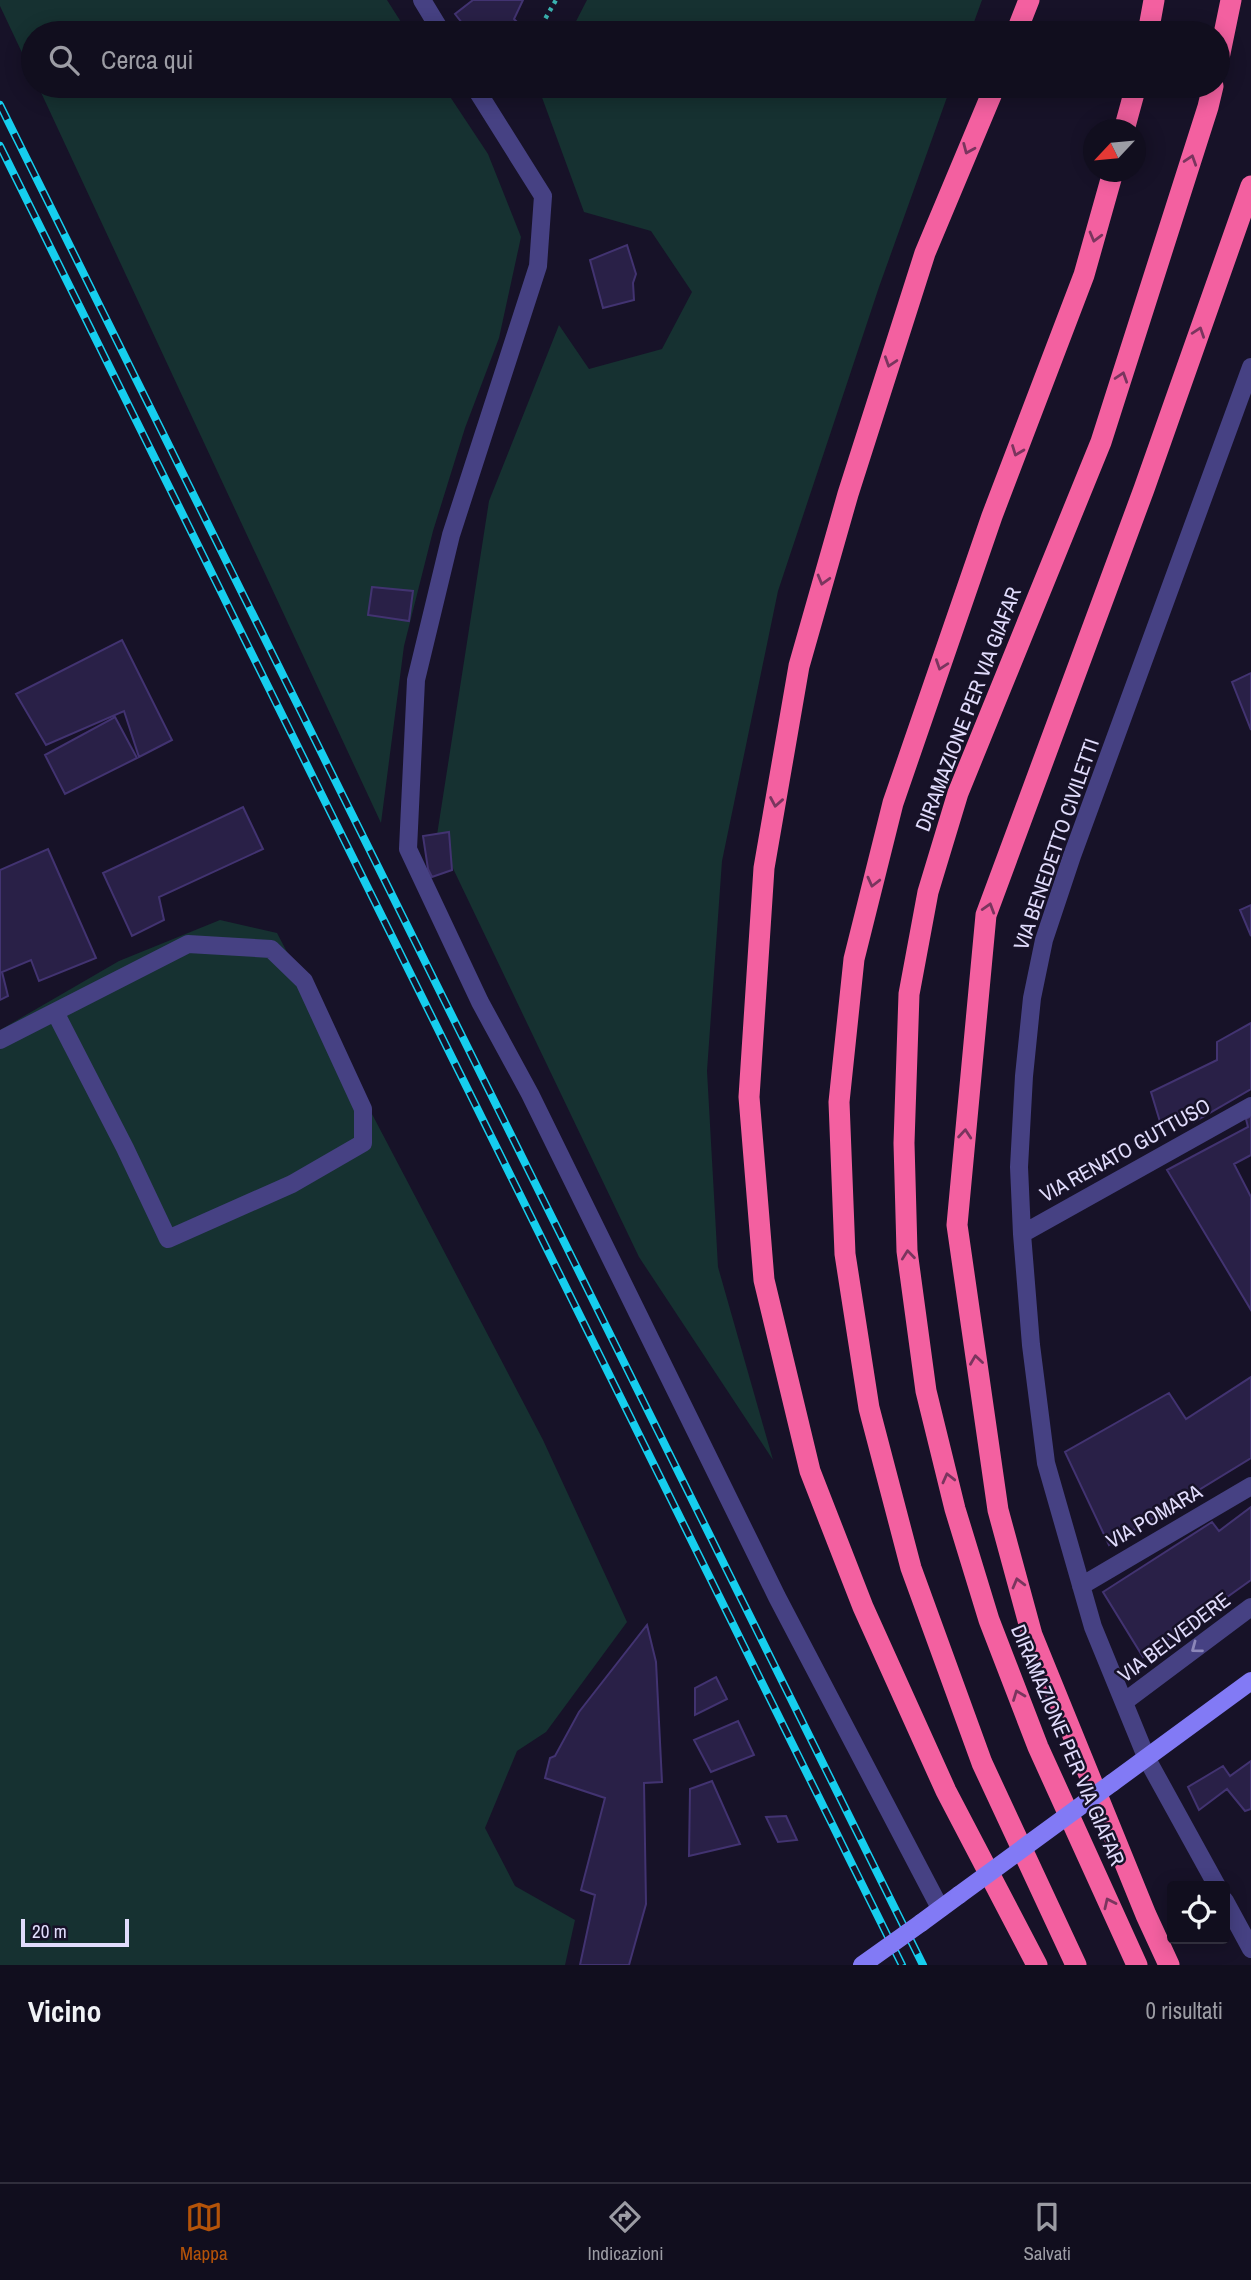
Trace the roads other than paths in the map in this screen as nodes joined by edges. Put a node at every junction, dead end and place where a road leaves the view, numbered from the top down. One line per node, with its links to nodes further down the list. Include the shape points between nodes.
1 (422, 0): 5 (street)
2 (1029, 0): 6 (highway)
3 (1154, 0): 7 (highway)
4 (1231, 0): 8 (highway)
5 (435, 21)
6 (1021, 21)
7 (1150, 21)
8 (1227, 21)
9 (482, 98): 28 (street, via 543,196 538,266 451,535 416,680 408,849 474,991 530,1094 771,1585)
10 (990, 98): 32 (highway, one-way to 32, via 925,253 799,666 765,868 749,1097 764,1280 810,1471 863,1607 946,1791)
11 (1133, 98): 13 (highway)
12 (1210, 98): 34 (highway, DIRAMAZIONE PER VIA GIAFAR, one-way to 12, via 1038,1747 989,1620 926,1391 906,1251 909,994 928,892 957,793 1101,442)
13 (1127, 119)
14 (1110, 182): 33 (highway, DIRAMAZIONE PER VIA GIAFAR, one-way to 33, via 1084,275 992,516 893,803 853,959 839,1102 845,1254 869,1408 911,1568 982,1763)
15 (1251, 186): 35 (highway, one-way to 15, via 1032,1635 998,1510 957,1225 986,915)
16 (1251, 367): 20 (street, VIA BENEDETTO CIVILETTI, via 1044,940 1024,1076 1019,1167)
17 (55, 1012): 17 (street, via 188,944 271,949 304,981 363,1109 363,1143 292,1184 168,1239); 18 (street)
18 (0, 1040)
19 (1251, 1106): 20 (street, VIA RENATO GUTTUSO)
20 (1022, 1234): 22 (street, VIA BENEDETTO CIVILETTI, via 1046,1463)
21 (1251, 1486): 22 (street, VIA POMARA)
22 (1081, 1586): 25 (street, VIA BENEDETTO CIVILETTI)
23 (1251, 1608): 25 (street, VIA BELVEDERE, one-way to 25)
24 (1251, 1681): 26 (main road)
25 (1124, 1702): 26 (street, VIA BENEDETTO CIVILETTI)
26 (1147, 1759): 27 (street, VIA BENEDETTO CIVILETTI); 28 (main road, bridge)
27 (1214, 1881)
28 (940, 1908): 31 (main road, bridge)
29 (1230, 1910): 30 (street)
30 (1251, 1949)
31 (862, 1965)
32 (1037, 1965)
33 (1076, 1965)
34 (1137, 1965)
35 (1169, 1965)

